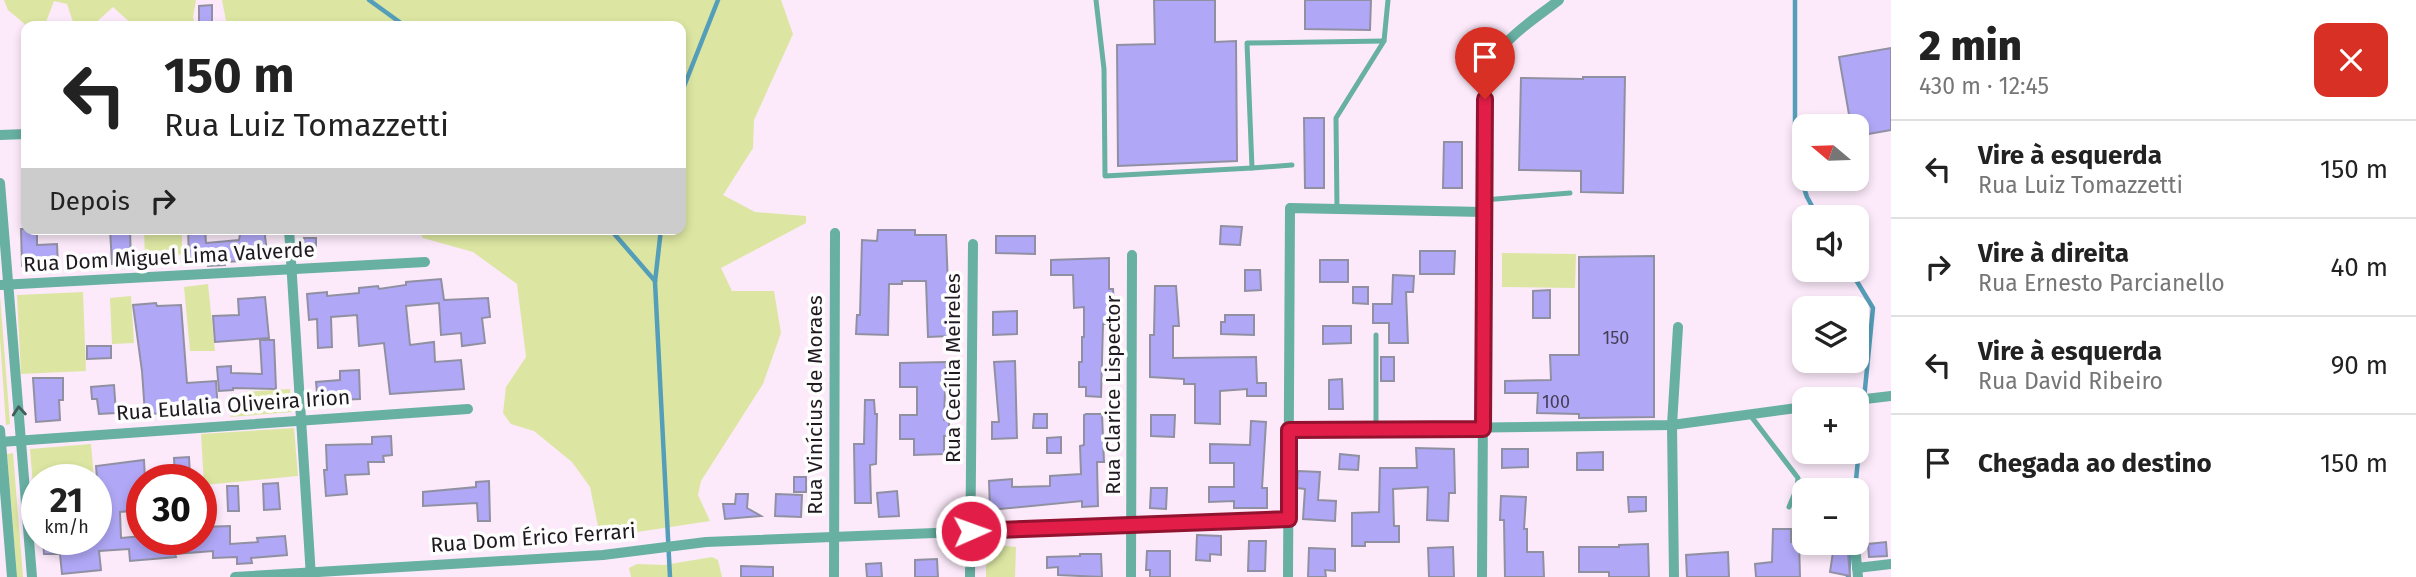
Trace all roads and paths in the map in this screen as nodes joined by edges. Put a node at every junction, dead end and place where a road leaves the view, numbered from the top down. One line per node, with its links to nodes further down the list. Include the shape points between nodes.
1 (1096, 0): 8 (lane, via 1104,69 1105,176)
2 (1388, 0): 4 (lane)
3 (1559, 0): 11 (street, via 1506,42 1485,77)
4 (1384, 41): 8 (lane, via 1247,43); 12 (lane, via 1336,118)
5 (21, 134): 6 (street)
6 (0, 135)
7 (1292, 165): 8 (lane)
8 (1252, 168)
9 (0, 183): 20 (street)
10 (1570, 193): 11 (lane)
11 (1484, 200): 13 (street)
12 (1337, 209): 13 (street); 32 (street, via 1290,208)
13 (1483, 212): 30 (street)
14 (835, 233): 40 (street, Rua Vinícius de Moraes)
15 (289, 235): 19 (street)
16 (973, 244): 39 (street, Rua Cecília Meireles)
17 (1132, 255): 38 (street, Rua Clarice Lispector)
18 (425, 262): 19 (street, Rua Dom Miguel Lima Valverde)
19 (292, 269): 20 (street, Rua Dom Miguel Lima Valverde); 28 (street)
20 (4, 285): 34 (street, one-way to 20)
21 (1678, 327): 29 (street)
22 (1376, 335): 33 (lane)
23 (1891, 396): 24 (street)
24 (1869, 399)
25 (468, 409): 28 (street, Rua Eulalia Oliveira Irion)
26 (1792, 409): 27 (street)
27 (1750, 415): 29 (street); 36 (lane, via 1798,478)
28 (301, 420): 34 (street, Rua Eulalia Oliveira Irion); 44 (street)
29 (1672, 425): 30 (street); 53 (street)
30 (1483, 429): 33 (street); 52 (street)
31 (0, 430): 35 (street)
32 (1289, 430): 33 (street); 37 (street)
33 (1376, 430)
34 (21, 440): 35 (street, Rua Eulalia Oliveira Irion); 46 (street)
35 (0, 442): 45 (street)
36 (1789, 507)
37 (1289, 519): 38 (street, Rua Dom Érico Ferrari); 51 (street)
38 (1131, 525): 39 (street, Rua Dom Érico Ferrari); 50 (street, Rua Clarice Lispector)
39 (971, 531): 40 (street, Rua Dom Érico Ferrari); 49 (street, Rua Cecília Meireles)
40 (834, 537): 44 (street, Rua Dom Érico Ferrari, via 706,542 603,555); 48 (street, Rua Vinícius de Moraes)
41 (1856, 555): 43 (street)
42 (1891, 564): 43 (street)
43 (1857, 573)
44 (310, 574): 47 (street, Rua Dom Érico Ferrari)
45 (12, 577)
46 (32, 577)
47 (235, 577)
48 (834, 577)
49 (970, 577)
50 (1131, 577)
51 (1288, 577)
52 (1482, 577)
53 (1674, 577)

